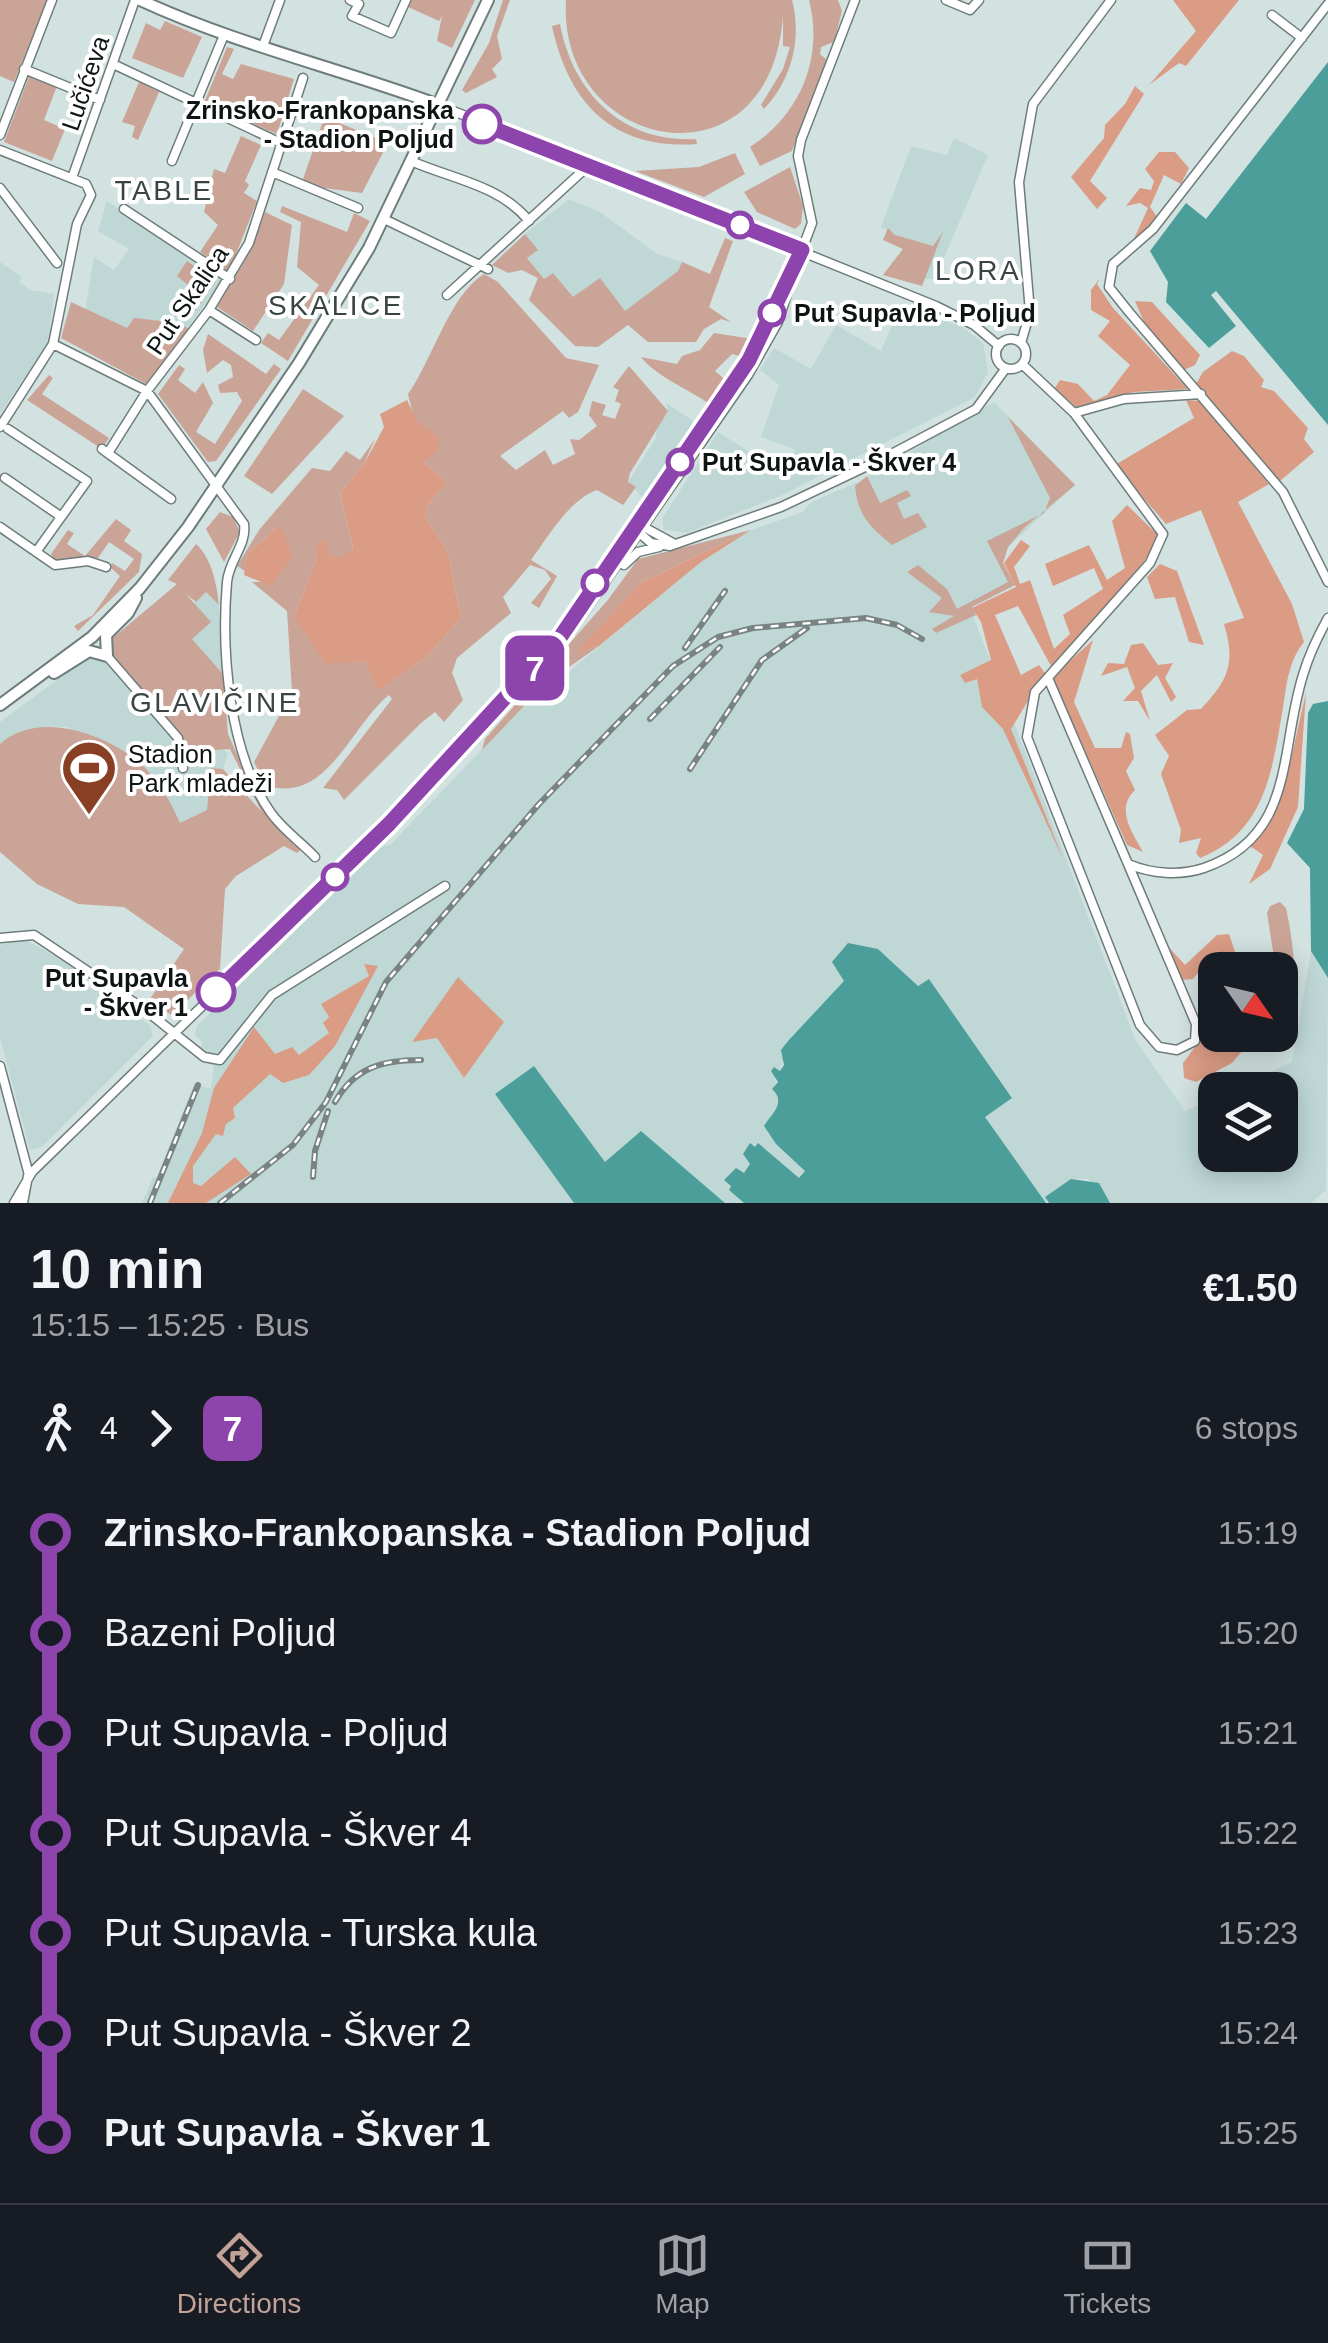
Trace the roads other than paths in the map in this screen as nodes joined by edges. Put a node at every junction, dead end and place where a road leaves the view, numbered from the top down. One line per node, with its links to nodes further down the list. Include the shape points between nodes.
1 (52, 0): 17 (street)
2 (138, 0): 13 (main road); 16 (street, Lučićeva)
3 (280, 0): 15 (street)
4 (350, 0): 5 (street, via 359,4 352,16 391,34)
5 (406, 0)
6 (488, 0): 20 (main road)
7 (854, 0): 35 (street, via 800,140 812,210)
8 (946, 0): 9 (street, via 970,10)
9 (978, 0)
10 (1110, 0): 43 (street, via 1034,104 1020,182 1030,312)
11 (1328, 4): 14 (street)
12 (1272, 15): 14 (street)
13 (224, 35): 15 (main road); 21 (street)
14 (1302, 38): 49 (street, via 1154,229 1108,276 1129,312)
15 (263, 46): 20 (main road)
16 (113, 64): 19 (street, Lučićeva); 21 (street)
17 (24, 69): 19 (street); 22 (street)
18 (303, 78): 23 (street, Put Skalica)
19 (100, 100): 29 (street, Lučićeva)
20 (436, 104): 26 (main road); 27 (street)
21 (197, 105): 23 (street); 25 (street)
22 (0, 135)
23 (281, 142): 28 (street, Put Skalica)
24 (0, 150): 29 (street)
25 (172, 161)
26 (411, 161): 33 (main road); 34 (street, via 494,192)
27 (587, 167): 34 (street); 35 (street)
28 (272, 172): 31 (street); 39 (street, Put Skalica)
29 (72, 178): 44 (street, via 86,184 90,196 77,224)
30 (0, 188): 36 (street)
31 (358, 208)
32 (124, 209): 39 (street)
33 (384, 219): 37 (street); 53 (main road, via 320,331)
34 (529, 221): 37 (street)
35 (802, 250): 45 (street, via 936,306); 57 (street, via 749,360)
36 (57, 263)
37 (478, 264): 38 (street); 40 (street)
38 (488, 269)
39 (230, 279): 41 (street, Put Skalica)
40 (446, 295)
41 (209, 310): 42 (street); 48 (street, Put Skalica)
42 (256, 340)
43 (1021, 343): 45 (street, via 1012,339); 46 (street)
44 (53, 344): 48 (street); 51 (street)
45 (999, 346): 47 (street, via 997,359)
46 (1022, 364): 47 (street); 50 (street)
47 (1006, 368): 58 (street, via 976,409 781,508)
48 (147, 391): 53 (street); 54 (street, Put Skalica, via 105,451)
49 (1201, 394): 50 (street, via 1124,399); 63 (street, via 1283,492)
50 (1074, 413): 68 (street, via 1159,524 1162,543)
51 (4, 428): 55 (street, via 87,481)
52 (5, 478): 55 (street)
53 (218, 485): 64 (main road); 72 (street, via 246,533 227,581 231,709 239,743 271,813)
54 (171, 499)
55 (60, 516): 60 (street)
56 (0, 527): 60 (street)
57 (640, 530): 58 (street); 59 (street); 62 (street); 66 (street)
58 (678, 544): 59 (street)
59 (662, 546): 62 (street, via 636,554)
60 (36, 552): 61 (street, via 55,566 88,561)
61 (106, 567)
62 (613, 575): 66 (street)
63 (1328, 582)
64 (140, 588): 67 (main road, via 106,636); 69 (main road)
65 (1328, 618): 73 (street, via 1303,676 1282,789 1263,826 1228,860 1197,870 1168,873)
66 (559, 639): 76 (street, via 389,824)
67 (107, 656): 69 (main road, via 89,650); 71 (street, via 178,738)
68 (1048, 678): 73 (street); 73 (street, via 1029,704 1027,737 1140,1025 1159,1047 1178,1050 1195,1041 1196,1024)
69 (39, 680): 70 (main road)
70 (0, 706)
71 (182, 768)
72 (315, 857)
73 (1128, 864)
74 (445, 886): 76 (street, via 272,995 220,1060 204,1058)
75 (0, 938): 76 (street, via 34,935)
76 (176, 1032): 79 (street)
77 (0, 1066): 78 (street)
78 (23, 1150): 79 (street); 80 (street)
79 (48, 1156): 80 (street)
80 (29, 1176): 81 (street); 82 (street)
81 (14, 1203)
82 (24, 1203)

